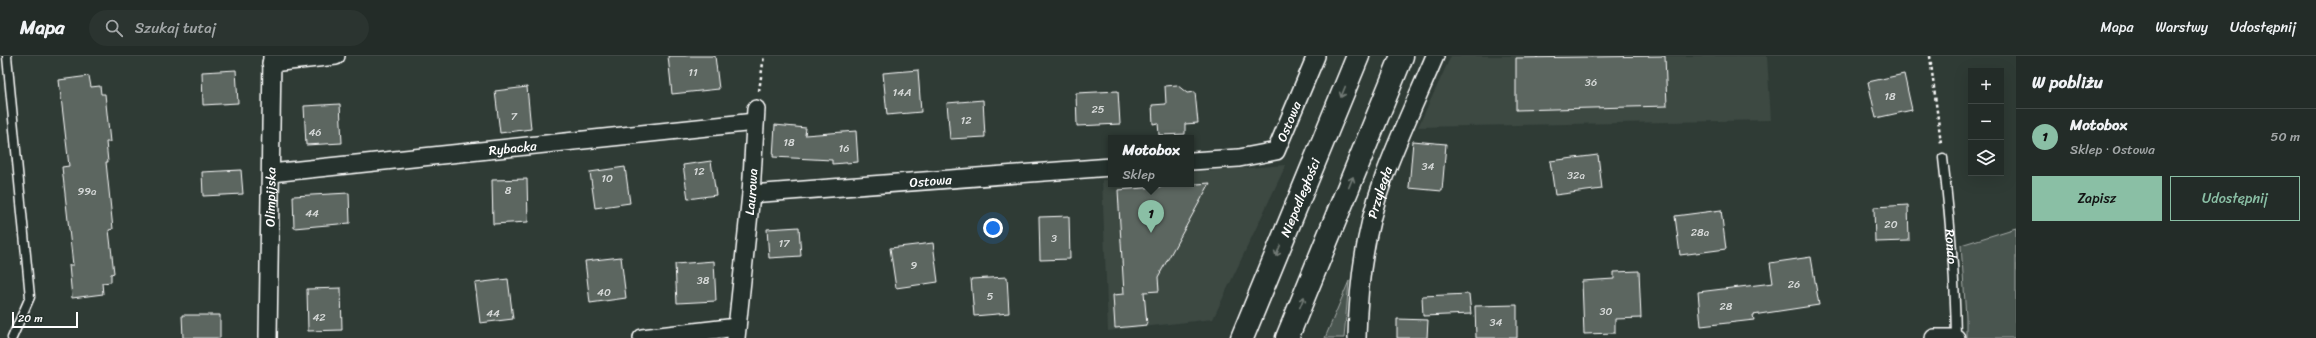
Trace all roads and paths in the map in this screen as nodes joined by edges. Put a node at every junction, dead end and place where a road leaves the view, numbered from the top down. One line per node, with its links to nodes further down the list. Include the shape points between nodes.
1 (7, 56): 18 (lane, via 30,297)
2 (336, 56): 9 (street)
3 (764, 56): 10 (path)
4 (1316, 56): 12 (street, Ostowa, via 1276,151 1239,158)
5 (1358, 56): 21 (highway, Niepodległości, one-way to 21)
6 (1402, 56): 22 (highway, one-way to 6)
7 (1435, 56): 23 (street, Przyległa, via 1384,178 1373,213 1362,258)
8 (1930, 56): 11 (path)
9 (272, 60): 14 (street, Olimpijska)
10 (756, 115): 14 (street, Rybacka); 15 (street, Laurowa)
11 (1943, 158): 17 (lane, Rondo, via 1951,225)
12 (1194, 161)
13 (1108, 167): 15 (street, Ostowa)
14 (271, 174): 19 (street, Olimpijska)
15 (751, 194): 16 (street, Laurowa)
16 (736, 333): 20 (street, Laurowa)
17 (1956, 337): 24 (street, Rondo)
18 (12, 338)
19 (268, 338)
20 (642, 338)
21 (1242, 338)
22 (1287, 338)
23 (1357, 338)
24 (1934, 338)

